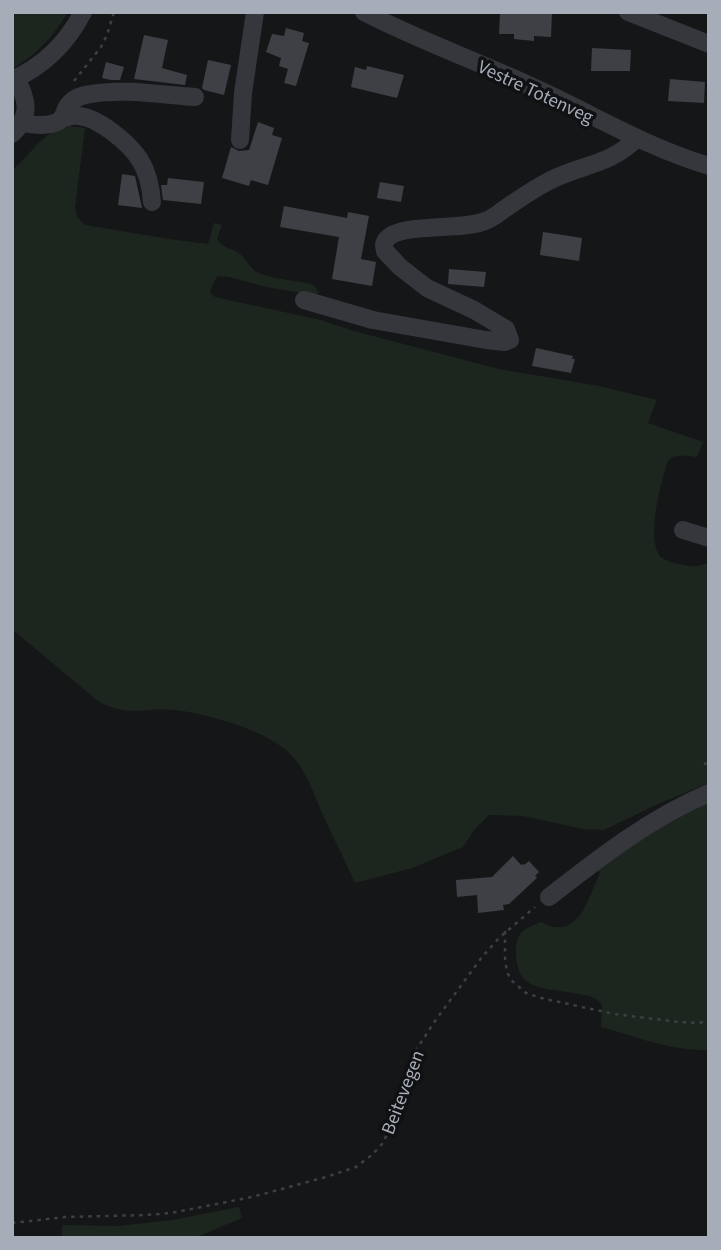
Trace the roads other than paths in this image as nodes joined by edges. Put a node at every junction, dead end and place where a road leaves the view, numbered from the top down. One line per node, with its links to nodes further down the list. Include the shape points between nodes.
1 (83, 12): 6 (street, via 53,54)
2 (255, 12): 11 (street)
3 (364, 12): 10 (street, Vestre Totenveg)
4 (628, 12): 5 (street)
5 (709, 44)
6 (14, 79): 9 (street, via 26,98)
7 (195, 97): 8 (street, via 89,94 75,99)
8 (65, 113): 9 (street, via 59,121); 13 (street, via 91,118 125,144 141,161)
9 (17, 129)
10 (636, 139): 12 (street, Vestre Totenveg); 14 (street, via 617,155 533,190 486,221 408,230 385,241 385,251 415,280 506,329 510,340 373,320)
11 (240, 141)
12 (709, 166)
13 (152, 202)
14 (304, 300)
15 (683, 530): 16 (street)
16 (709, 538)
17 (709, 793): 18 (street, via 627,838)
18 (549, 897)

